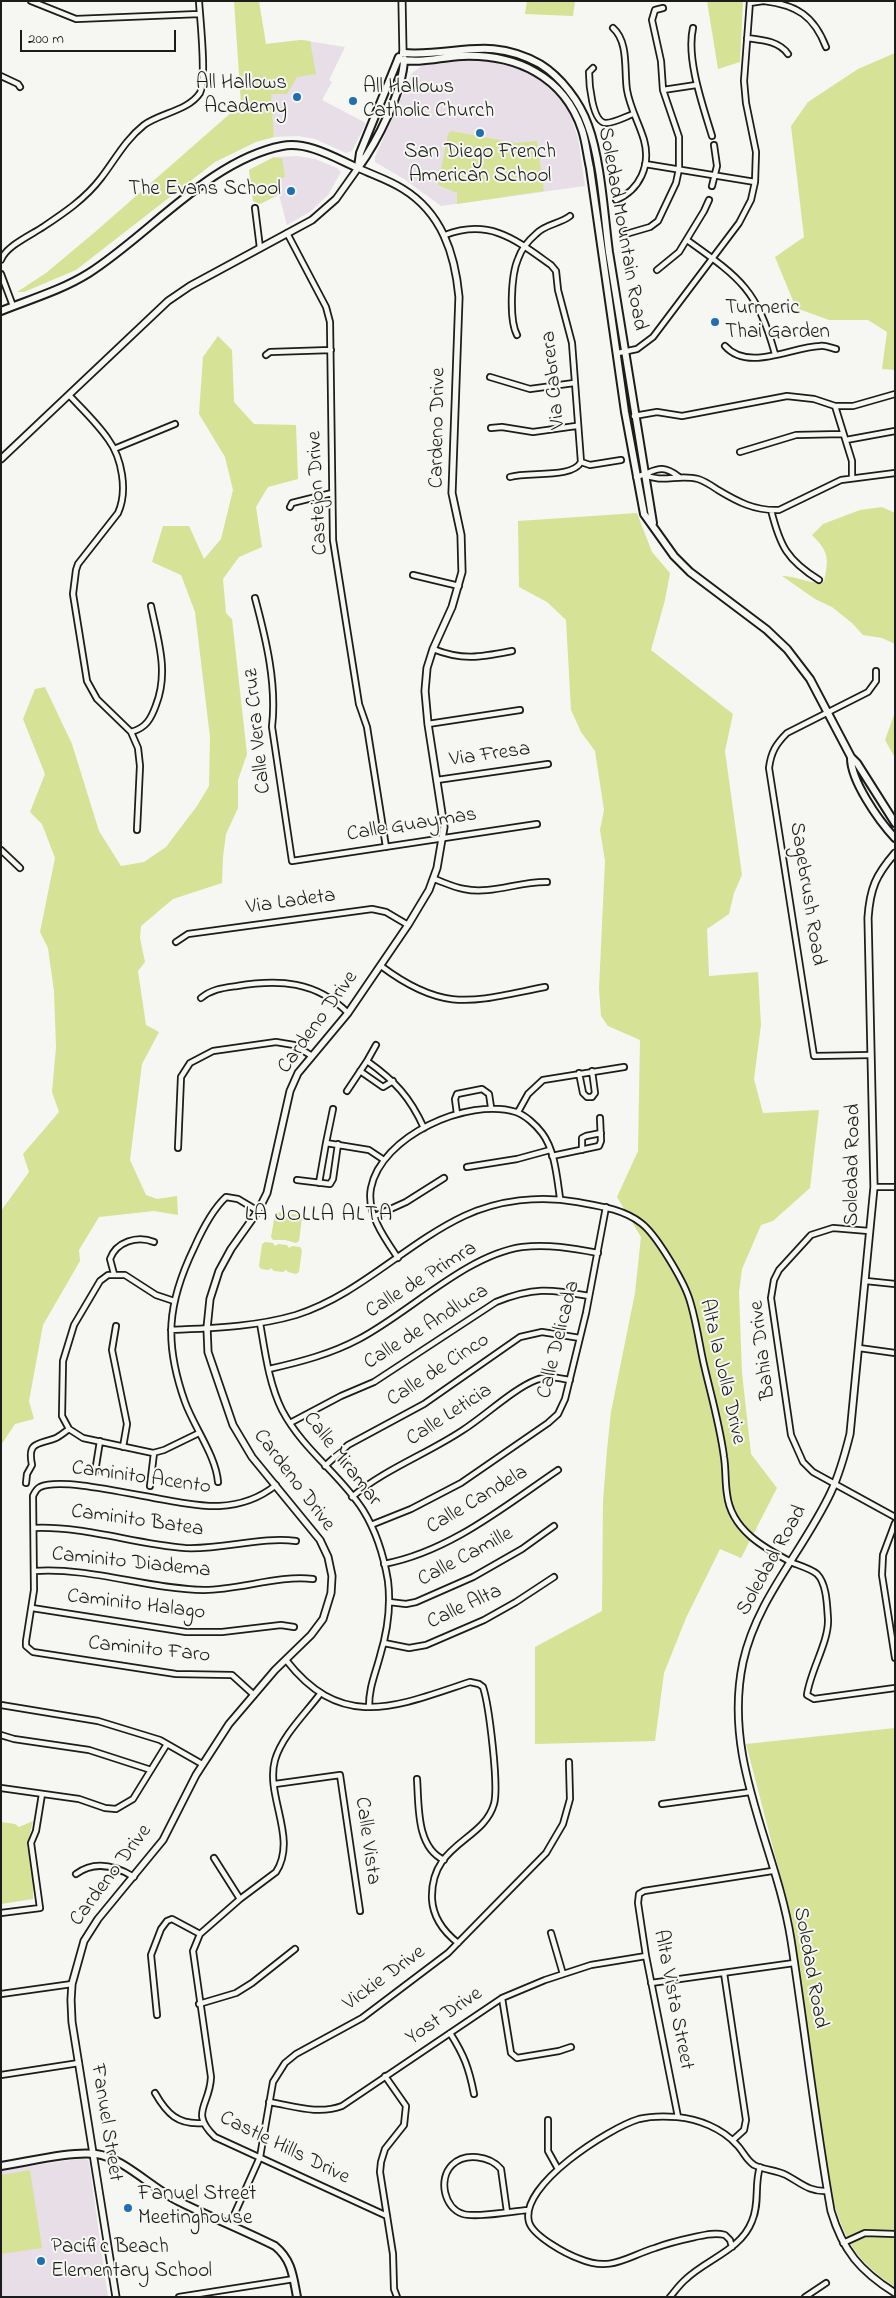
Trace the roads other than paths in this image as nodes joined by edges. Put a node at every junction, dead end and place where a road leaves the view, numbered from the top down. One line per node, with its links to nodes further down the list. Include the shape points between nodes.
1 (31, 1): 7 (street, via 76,19)
2 (199, 1): 7 (street)
3 (402, 1): 12 (street)
4 (764, 1): 5 (street); 11 (street, via 798,11 817,27)
5 (750, 2): 10 (street)
6 (663, 8): 19 (street, via 655,10 652,20 661,61)
7 (200, 14): 40 (street, via 203,75 200,93 136,132 84,197 12,247)
8 (613, 28): 20 (street, via 618,32 624,51)
9 (693, 28): 17 (street)
10 (747, 38): 13 (street, via 772,42 784,47); 27 (street, via 744,81 756,152)
11 (826, 48)
12 (403, 53): 14 (main road); 49 (main road, Soledad Mountain Road, via 487,48 508,52 541,65 572,96 584,116 592,140)
13 (788, 54)
14 (401, 60): 24 (main road, via 360,153); 24 (main road, via 393,103); 50 (main road, Soledad Mountain Road, via 417,62 486,56 508,60 537,72 556,87 576,118 584,139)
15 (593, 68): 20 (street, via 589,72 590,91 601,122)
16 (1, 76): 18 (street)
17 (696, 85): 19 (street); 21 (street)
18 (20, 87)
19 (663, 90): 25 (street, via 679,137)
20 (633, 114): 23 (street, via 644,140)
21 (712, 136)
22 (714, 145): 26 (street, via 718,166)
23 (645, 164): 25 (street); 29 (street, via 636,186)
24 (358, 168): 33 (street, via 327,208); 34 (street, Cardeno Drive, via 402,188 419,200); 43 (main road, via 300,146 283,146 251,156 213,177 89,273)
25 (679, 169): 26 (street); 35 (street, via 658,221 650,227)
26 (716, 176): 27 (street); 28 (street)
27 (755, 182): 39 (street, via 743,217)
28 (712, 186)
29 (616, 200)
30 (709, 200): 36 (street)
31 (255, 208): 38 (street)
32 (570, 216): 37 (street, via 543,228)
33 (287, 233): 38 (street); 48 (street, Castejon Drive, via 326,308)
34 (445, 234): 37 (street, Via Cabrera, via 491,229); 82 (street, Cardeno Drive, via 457,274 459,297 452,493 461,534)
35 (626, 234)
36 (687, 240): 39 (street); 41 (street, via 679,252)
37 (525, 247): 45 (street, via 514,269 512,326); 54 (street, Via Cabrera, via 556,272 572,343)
38 (260, 248): 56 (street, via 168,301)
39 (712, 258): 49 (street, via 653,337 637,349); 51 (street, via 748,290 766,323)
40 (1, 260)
41 (657, 270)
42 (1, 274): 43 (street)
43 (13, 306): 44 (main road)
44 (1, 310)
45 (517, 335)
46 (725, 346): 51 (street, via 737,356 750,358)
47 (836, 349): 51 (street, via 822,345)
48 (331, 350): 52 (street, via 270,352); 76 (street, Castejon Drive)
49 (625, 352): 50 (street); 58 (main road, Soledad Mountain Road)
50 (618, 353): 73 (main road, Soledad Mountain Road)
51 (775, 354)
52 (266, 355)
53 (490, 377): 54 (street, via 530,389)
54 (574, 384): 60 (street, Via Cabrera)
55 (895, 394): 57 (street, via 853,406)
56 (69, 395): 65 (street, via 109,439); 67 (street)
57 (835, 406): 58 (street, via 814,399 787,396 682,416 657,412); 63 (street)
58 (634, 416): 71 (main road, Soledad Mountain Road)
59 (175, 424): 65 (street)
60 (576, 426): 61 (street, via 534,432); 69 (street, Via Cabrera)
61 (491, 428)
62 (895, 431): 64 (street)
63 (843, 434): 64 (street); 66 (street, via 796,435)
64 (846, 440): 75 (street, via 852,461)
65 (114, 449): 91 (street, via 123,484 121,506 78,564 73,594 87,681 97,699)
66 (740, 452)
67 (1, 460)
68 (621, 460): 69 (street, via 590,465)
69 (581, 462): 72 (street, via 570,472)
70 (895, 474): 75 (street)
71 (644, 475): 73 (street); 74 (street, via 652,478); 74 (street, via 650,470 663,468); 79 (main road, Soledad Mountain Road)
72 (510, 477)
73 (636, 477): 79 (main road, Soledad Mountain Road, via 644,514)
74 (679, 477): 78 (street, via 701,480 746,506)
75 (852, 478): 78 (street, via 841,480 779,510)
76 (332, 493): 77 (street, via 292,503); 100 (street, Castejon Drive, via 333,540)
77 (290, 507)
78 (771, 510): 81 (street, via 786,553 799,568)
79 (653, 525): 89 (main road, Soledad Mountain Road, via 674,556 690,572 787,649)
80 (413, 576): 82 (street)
81 (819, 580)
82 (459, 586): 85 (street, Cardeno Drive)
83 (255, 598): 103 (street, Calle Vera Cruz, via 272,688 272,727)
84 (151, 606): 91 (street, via 164,672 161,693 147,725)
85 (433, 649): 86 (street, via 474,658); 90 (street, Cardeno Drive, via 425,691)
86 (512, 651)
87 (876, 671): 89 (street, via 876,682 868,692)
88 (520, 710): 90 (street)
89 (829, 712): 92 (main road, Soledad Mountain Road); 114 (street, Sagebrush Road, via 787,733 776,743 769,768 814,1056)
90 (428, 724): 94 (street, Cardeno Drive)
91 (131, 732): 97 (street, via 138,748 140,766)
92 (851, 757): 95 (main road, Soledad Mountain Road, via 858,762); 99 (main road, Soledad Mountain Road, via 851,765 867,798)
93 (548, 764): 94 (street, Via Fresa)
94 (437, 780): 98 (street, Cardeno Drive)
95 (895, 822)
96 (537, 824): 98 (street, Calle Guaymas)
97 (137, 830)
98 (443, 838): 100 (street, Calle Guaymas); 105 (street, Cardeno Drive)
99 (895, 838)
100 (386, 847): 103 (street, Calle Guaymas)
101 (1, 850): 104 (street)
102 (895, 852): 114 (street, Soledad Road, via 880,870 870,899)
103 (292, 861)
104 (20, 868)
105 (434, 878): 106 (street, via 465,890); 107 (street, Cardeno Drive)
106 (547, 882)
107 (408, 925): 108 (street, Via Ladeta, via 386,912 372,909 188,934); 109 (street, Cardeno Drive)
108 (176, 942)
109 (381, 966): 110 (street, via 415,988 450,1000 475,1000); 112 (street, Cardeno Drive)
110 (545, 987)
111 (201, 998): 112 (street, via 210,990 260,982 289,982 331,999)
112 (348, 1013): 115 (street, Cardeno Drive)
113 (376, 1045): 116 (street)
114 (871, 1055): 141 (street, Soledad Road)
115 (312, 1056): 132 (street, via 294,1045 276,1042 213,1051 190,1063 181,1077); 145 (street, Cardeno Drive, via 304,1064 290,1091 267,1194)
116 (367, 1061): 118 (street); 121 (street)
117 (624, 1067): 119 (street)
118 (360, 1071): 121 (street, via 383,1087); 122 (street)
119 (592, 1071): 120 (street); 120 (street, via 595,1093 592,1097 583,1093)
120 (579, 1073): 125 (street, via 543,1080 528,1094)
121 (393, 1081): 128 (street, via 414,1107)
122 (347, 1091)
123 (492, 1108): 125 (street); 126 (street); 126 (street, via 488,1094 482,1089 457,1094 454,1099)
124 (333, 1109): 130 (street)
125 (518, 1112): 133 (street, via 539,1129)
126 (457, 1114): 128 (street)
127 (600, 1118): 129 (street)
128 (424, 1128): 136 (street)
129 (601, 1133): 134 (street, via 599,1146); 134 (street, via 582,1138)
130 (326, 1143): 131 (street); 140 (street)
131 (338, 1144): 136 (street, via 369,1150); 140 (street, via 333,1179 330,1184)
132 (178, 1148)
133 (550, 1150): 135 (street); 137 (street)
134 (582, 1150): 135 (street)
135 (552, 1156): 143 (street)
136 (384, 1160): 146 (street, via 376,1171 371,1188)
137 (467, 1168)
138 (444, 1178): 146 (street, via 406,1202)
139 (297, 1180): 140 (street)
140 (319, 1184)
141 (874, 1187): 142 (street); 147 (street, Soledad Road)
142 (895, 1187)
143 (560, 1198): 144 (street, Alta la Jolla Drive); 150 (street, Alta la Jolla Drive, via 522,1200 483,1209 444,1227)
144 (606, 1207): 149 (street, Calle Delicada); 186 (street, Alta la Jolla Drive, via 644,1224 654,1235 689,1296 725,1458 729,1504 735,1519 749,1537)
145 (258, 1211): 155 (street, via 238,1199 226,1197 220,1203 196,1244); 158 (street, Cardeno Drive, via 219,1271 210,1299)
146 (375, 1216): 150 (street, via 383,1236)
147 (869, 1231): 152 (street, Soledad Road); 177 (street, Bahia Drive, via 833,1228 805,1239 774,1280 771,1298 791,1435 802,1462)
148 (154, 1242): 151 (street, via 147,1239 116,1247 110,1259)
149 (598, 1253): 154 (street, Calle Delicada); 163 (street, Calle de Primra, via 547,1245 502,1252 469,1267 359,1340 310,1360)
150 (398, 1258): 156 (street, Alta la Jolla Drive, via 344,1294 295,1315)
151 (114, 1274): 155 (street, via 125,1275 156,1295); 166 (street, via 100,1280 74,1325 66,1348 61,1376 62,1416)
152 (866, 1281): 153 (street); 161 (street, Soledad Road)
153 (895, 1284)
154 (588, 1296): 160 (street, Calle Delicada); 165 (street, Calle de Andluca, via 537,1290 496,1302 374,1382)
155 (174, 1301): 159 (street)
156 (260, 1323): 158 (street, Alta la Jolla Drive); 163 (street, Calle Miramar)
157 (116, 1326): 169 (street, via 112,1350 127,1424)
158 (207, 1328): 159 (street, Alta la Jolla Drive); 176 (street, Cardeno Drive, via 208,1352 233,1425 252,1457)
159 (171, 1330): 167 (street, via 173,1363)
160 (580, 1338): 164 (street, Calle Delicada); 171 (street, Calle de Cinco, via 542,1332 520,1337 424,1404 348,1445)
161 (859, 1348): 162 (street); 177 (street, Soledad Road, via 850,1434)
162 (895, 1353)
163 (269, 1369): 165 (street, Calle Miramar, via 271,1382)
164 (570, 1380): 179 (street, Calle Leticia, via 551,1376 530,1382 463,1431 379,1476); 182 (street, Calle Delicada, via 561,1409 548,1423 462,1483 411,1509)
165 (290, 1423): 171 (street, Calle Miramar, via 303,1443)
166 (69, 1429): 168 (street, via 83,1438); 175 (street, via 57,1438 40,1442 32,1448 32,1465)
167 (199, 1433): 170 (street); 174 (street, via 217,1472)
168 (100, 1441): 169 (street); 173 (street)
169 (123, 1447): 170 (street)
170 (154, 1452): 178 (street)
171 (325, 1466): 179 (street, Calle Miramar)
172 (558, 1470): 187 (street, Calle Candela, via 457,1536)
173 (95, 1472)
174 (218, 1482)
175 (26, 1483)
176 (276, 1485): 184 (street, Caminito Acento, via 243,1502 220,1506 175,1503 66,1484 42,1486 33,1496); 196 (street, Cardeno Drive, via 320,1540 332,1576 331,1593 323,1619)
177 (834, 1485): 180 (street, Bahia Drive); 186 (street, Soledad Road)
178 (150, 1486)
179 (352, 1497): 182 (street, Calle Miramar)
180 (895, 1517)
181 (895, 1523): 195 (street, via 883,1555 882,1575)
182 (370, 1524): 187 (street, Calle Miramar, via 380,1545)
183 (554, 1526): 191 (street, Calle Camille, via 473,1577 416,1602)
184 (34, 1528): 185 (street, Caminito Batea, via 67,1528 184,1548 215,1548 284,1539); 188 (street)
185 (296, 1541)
186 (790, 1561): 197 (street, Alta la Jolla Drive, via 816,1573 824,1587 828,1628 807,1695 814,1698); 210 (street, Soledad Road, via 760,1612 743,1663 737,1722)
187 (384, 1564): 191 (street, Calle Miramar)
188 (34, 1571): 190 (street, Caminito Diadema, via 66,1571 203,1590 299,1578); 192 (street)
189 (554, 1577): 194 (street, Calle Alta, via 484,1620 426,1645 409,1648)
190 (313, 1580)
191 (389, 1602): 194 (street, Calle Miramar)
192 (32, 1608): 193 (street, Caminito Halago, via 186,1632 222,1632 281,1625); 199 (street, Caminito Faro, via 26,1646 33,1652 176,1674 232,1675)
193 (294, 1627)
194 (384, 1643): 201 (street, Calle Miramar, via 370,1684)
195 (895, 1658)
196 (286, 1660): 198 (street); 199 (street, Cardeno Drive)
197 (895, 1688)
198 (320, 1694): 201 (street, via 338,1702); 208 (street, via 279,1750 275,1762)
199 (254, 1695): 205 (street, Cardeno Drive, via 229,1724)
200 (2, 1704): 203 (street, via 98,1721)
201 (369, 1707): 214 (street, via 409,1702 470,1682 479,1684 484,1692 496,1780 494,1805 483,1822)
202 (1, 1735): 206 (street, via 89,1750)
203 (167, 1744): 205 (street); 206 (street)
204 (569, 1762): 223 (street, Vickie Drive, via 570,1799 555,1840)
205 (202, 1764): 217 (street, Cardeno Drive, via 163,1840)
206 (151, 1770): 211 (street, via 132,1799 116,1809)
207 (417, 1779): 214 (street, via 425,1842 437,1857)
208 (275, 1784): 218 (street, via 283,1856 276,1872); 219 (street, Calle Vista, via 340,1776)
209 (1, 1788): 211 (street)
210 (750, 1792): 212 (street); 215 (street, Soledad Road)
211 (42, 1794): 220 (street, via 31,1843 40,1908)
212 (662, 1804)
213 (214, 1858): 218 (street)
214 (444, 1860): 223 (street, via 436,1870 433,1906 442,1928)
215 (772, 1871): 225 (street, Alta Vista Street, via 639,1894); 226 (street, Soledad Road, via 786,1917)
216 (76, 1874): 217 (street, via 85,1867 106,1865)
217 (134, 1877): 230 (street, Cardeno Drive, via 98,1919 84,1941)
218 (240, 1899): 222 (street)
219 (360, 1911)
220 (1, 1913)
221 (551, 1933): 228 (street)
222 (200, 1934): 233 (street, Castle Hills Drive, via 193,1951); 234 (street, via 172,1919 161,1929 150,1962)
223 (458, 1943): 242 (street, Vickie Drive, via 362,2018 285,2063 273,2082)
224 (295, 1949): 233 (street, via 236,1993)
225 (646, 1956): 228 (street, Yost Drive, via 592,1965); 229 (street, Alta Vista Street)
226 (794, 1962): 227 (street); 252 (street, Soledad Road)
227 (724, 1972): 229 (street); 246 (street, via 746,2120 744,2130)
228 (563, 1974): 232 (street, Yost Drive)
229 (651, 1983): 243 (street, Alta Vista Street)
230 (72, 1984): 231 (street); 237 (street, Fanuel Street, via 72,2022)
231 (1, 1994)
232 (502, 1998): 235 (street, Yost Drive); 236 (street, via 514,2056)
233 (199, 2004): 245 (street, Castle Hills Drive, via 211,2078 202,2110)
234 (157, 2016)
235 (450, 2033): 239 (street, Yost Drive); 241 (street, via 464,2054)
236 (571, 2047)
237 (79, 2063): 238 (street); 247 (street, Fanuel Street)
238 (1, 2075)
239 (385, 2076): 242 (street, Yost Drive, via 342,2106 330,2110 317,2111); 255 (street, via 406,2106 404,2125 385,2149 381,2162)
240 (155, 2093): 245 (street, via 177,2120 189,2124)
241 (474, 2094)
242 (269, 2102): 248 (street, Vickie Drive)
243 (678, 2117): 246 (street, via 707,2124); 251 (street, via 651,2117 626,2124)
244 (548, 2120): 251 (street, via 548,2151)
245 (203, 2123): 248 (street, Castle Hills Drive, via 215,2138)
246 (733, 2140): 250 (street, via 752,2164)
247 (95, 2154): 249 (main road); 256 (main road, via 116,2160 155,2189); 263 (street, Fanuel Street)
248 (260, 2157): 255 (street, Castle Hills Drive); 256 (street, Vickie Drive)
249 (1, 2166)
250 (760, 2167): 252 (street, via 785,2175 809,2190); 259 (street, via 752,2223)
251 (558, 2169): 253 (street, via 534,2195)
252 (827, 2191): 258 (street, Soledad Road)
253 (528, 2210): 254 (street); 259 (street, via 529,2222 537,2234 579,2259 597,2264 620,2263 655,2248 707,2234 725,2235)
254 (507, 2212): 254 (street, via 470,2215 455,2210 448,2200 445,2185 452,2165 478,2158 496,2164 501,2169)
255 (387, 2216): 266 (street)
256 (230, 2224): 260 (main road, via 275,2246 286,2255)
257 (895, 2234): 258 (street, via 865,2233)
258 (843, 2243): 262 (street, Soledad Road, via 858,2265)
259 (732, 2247): 267 (street, via 686,2279)
260 (294, 2279): 264 (street); 265 (main road)
261 (826, 2283): 268 (street)
262 (895, 2293)
263 (116, 2297)
264 (179, 2297)
265 (298, 2297)
266 (397, 2297)
267 (670, 2297)
268 (805, 2297)

